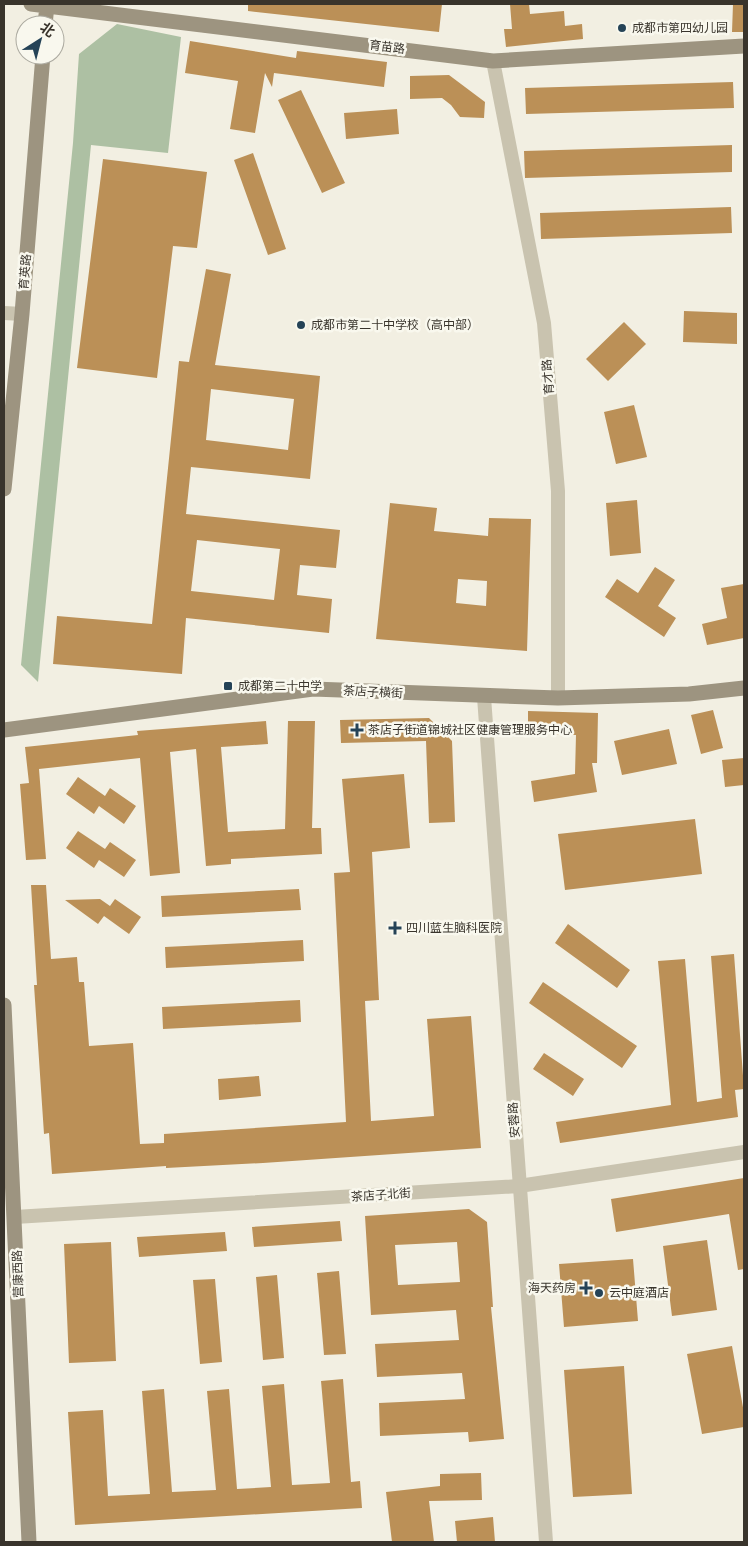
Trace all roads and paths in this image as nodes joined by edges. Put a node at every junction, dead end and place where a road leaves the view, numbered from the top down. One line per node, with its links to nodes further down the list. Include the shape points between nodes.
1 (31, 4): 2 (street, 育苗路)
2 (46, 6): 3 (street); 5 (street, 育苗路)
3 (46, 15)
4 (744, 46): 5 (street, 育苗路)
5 (493, 61): 12 (street, 育才路, via 544,323 558,491)
6 (42, 65): 8 (street, 育英路)
7 (4, 313): 8 (street)
8 (22, 314): 9 (street, 育英路)
9 (4, 489)
10 (744, 688): 12 (street, 茶店子横街, via 689,694)
11 (484, 697): 12 (street, 茶店子横街); 13 (street, 茶店子横街, via 313,689); 16 (street, 安蓉路)
12 (558, 698)
13 (4, 730)
14 (4, 1005): 17 (street, 营康西路)
15 (744, 1152): 16 (street, 茶店子北街)
16 (519, 1186): 17 (street, 茶店子北街); 19 (street, 安蓉路)
17 (15, 1217): 18 (street, 营康西路)
18 (29, 1542)
19 (546, 1542)

